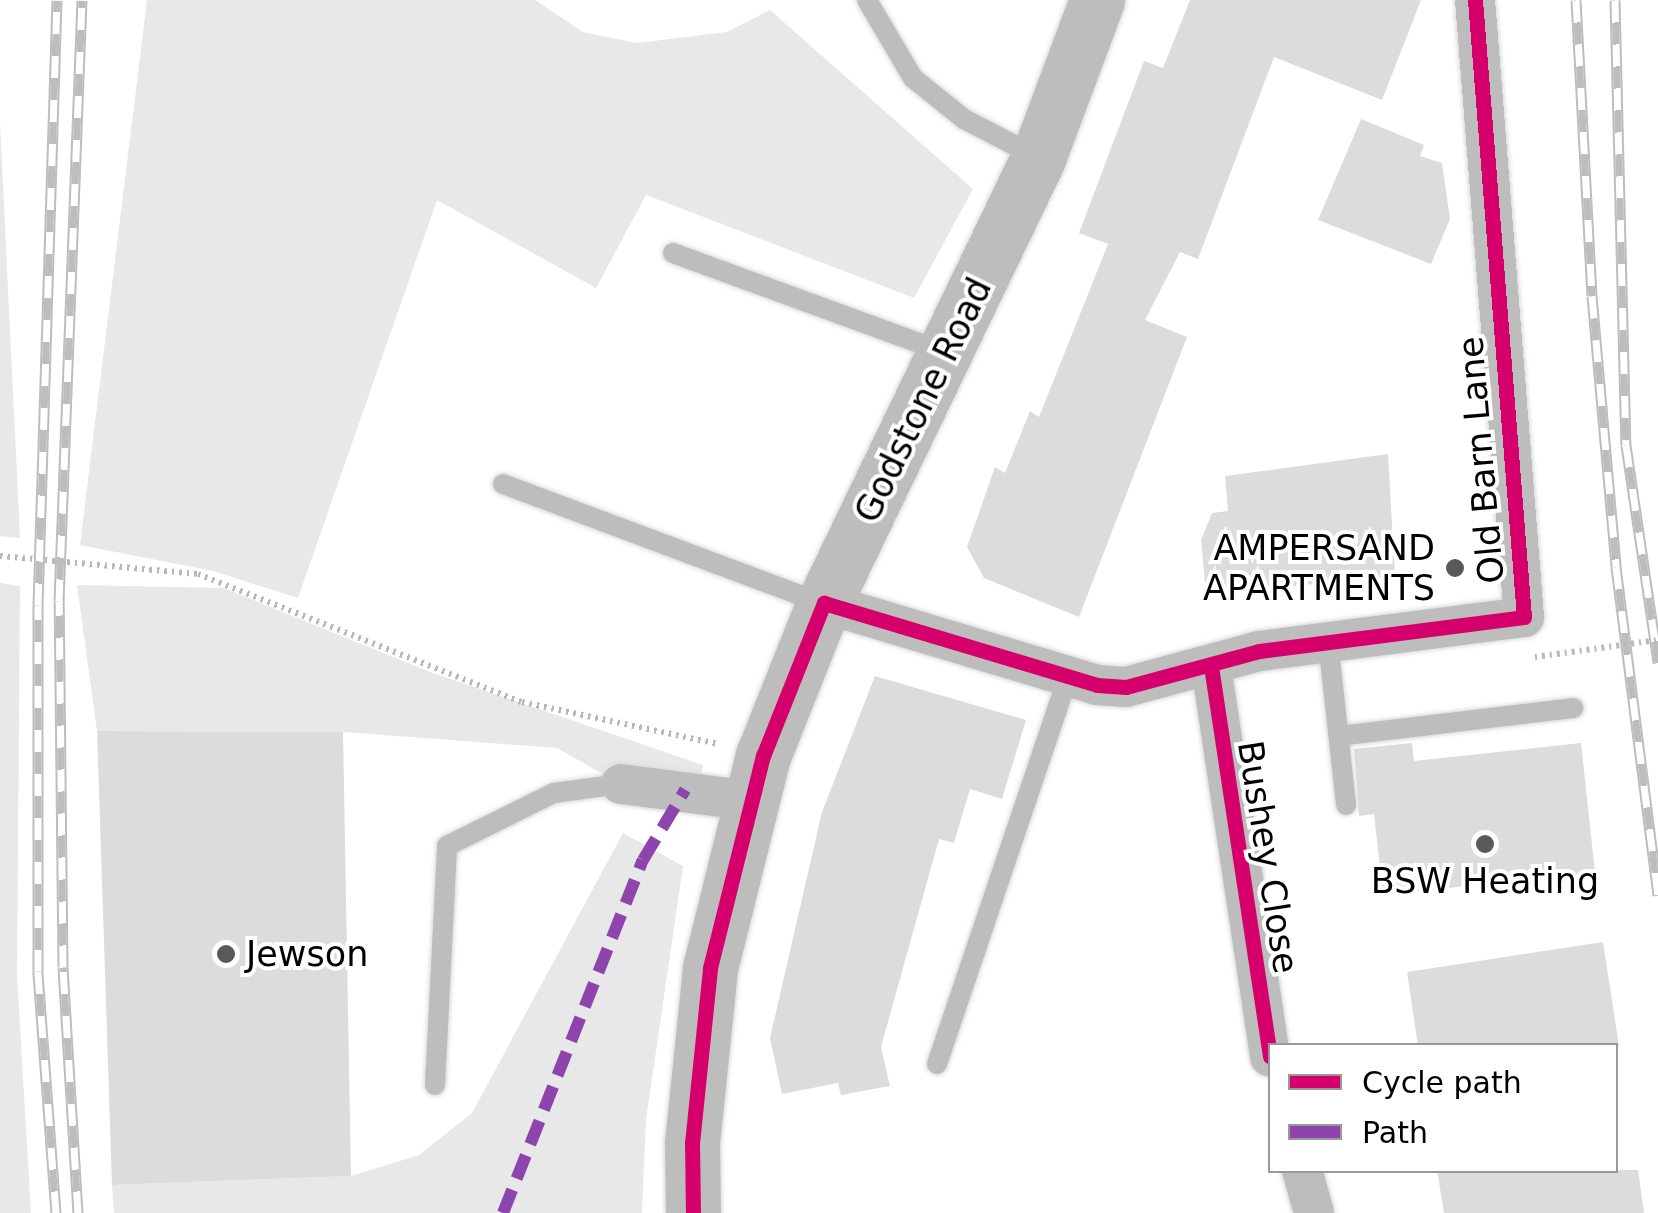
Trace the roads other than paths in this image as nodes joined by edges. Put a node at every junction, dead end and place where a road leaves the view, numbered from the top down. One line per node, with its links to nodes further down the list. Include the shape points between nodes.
1 (868, 0): 4 (lane, via 913,78 964,118)
2 (1097, 0): 4 (highway, Godstone Road)
3 (1475, 0): 9 (street, Old Barn Lane, via 1524,617)
4 (1038, 158): 6 (highway, Godstone Road)
5 (673, 252): 6 (lane)
6 (947, 354): 8 (highway, Godstone Road)
7 (504, 484): 8 (lane)
8 (824, 604): 11 (street, Old Barn Lane); 14 (highway, Godstone Road)
9 (1328, 641): 10 (street, Old Barn Lane); 13 (lane)
10 (1211, 666): 11 (street, Old Barn Lane, via 1126,687); 17 (street, Bushey Close)
11 (1068, 676): 18 (lane)
12 (1573, 708): 13 (lane)
13 (1339, 736): 16 (lane)
14 (757, 779): 15 (street); 21 (highway, Godstone Road, via 710,968 692,1142)
15 (621, 784): 19 (lane, via 554,794 446,846)
16 (1346, 805)
17 (1268, 1044)
18 (936, 1064)
19 (435, 1084)
20 (1303, 1173): 22 (street)
21 (693, 1213)
22 (1314, 1213)

